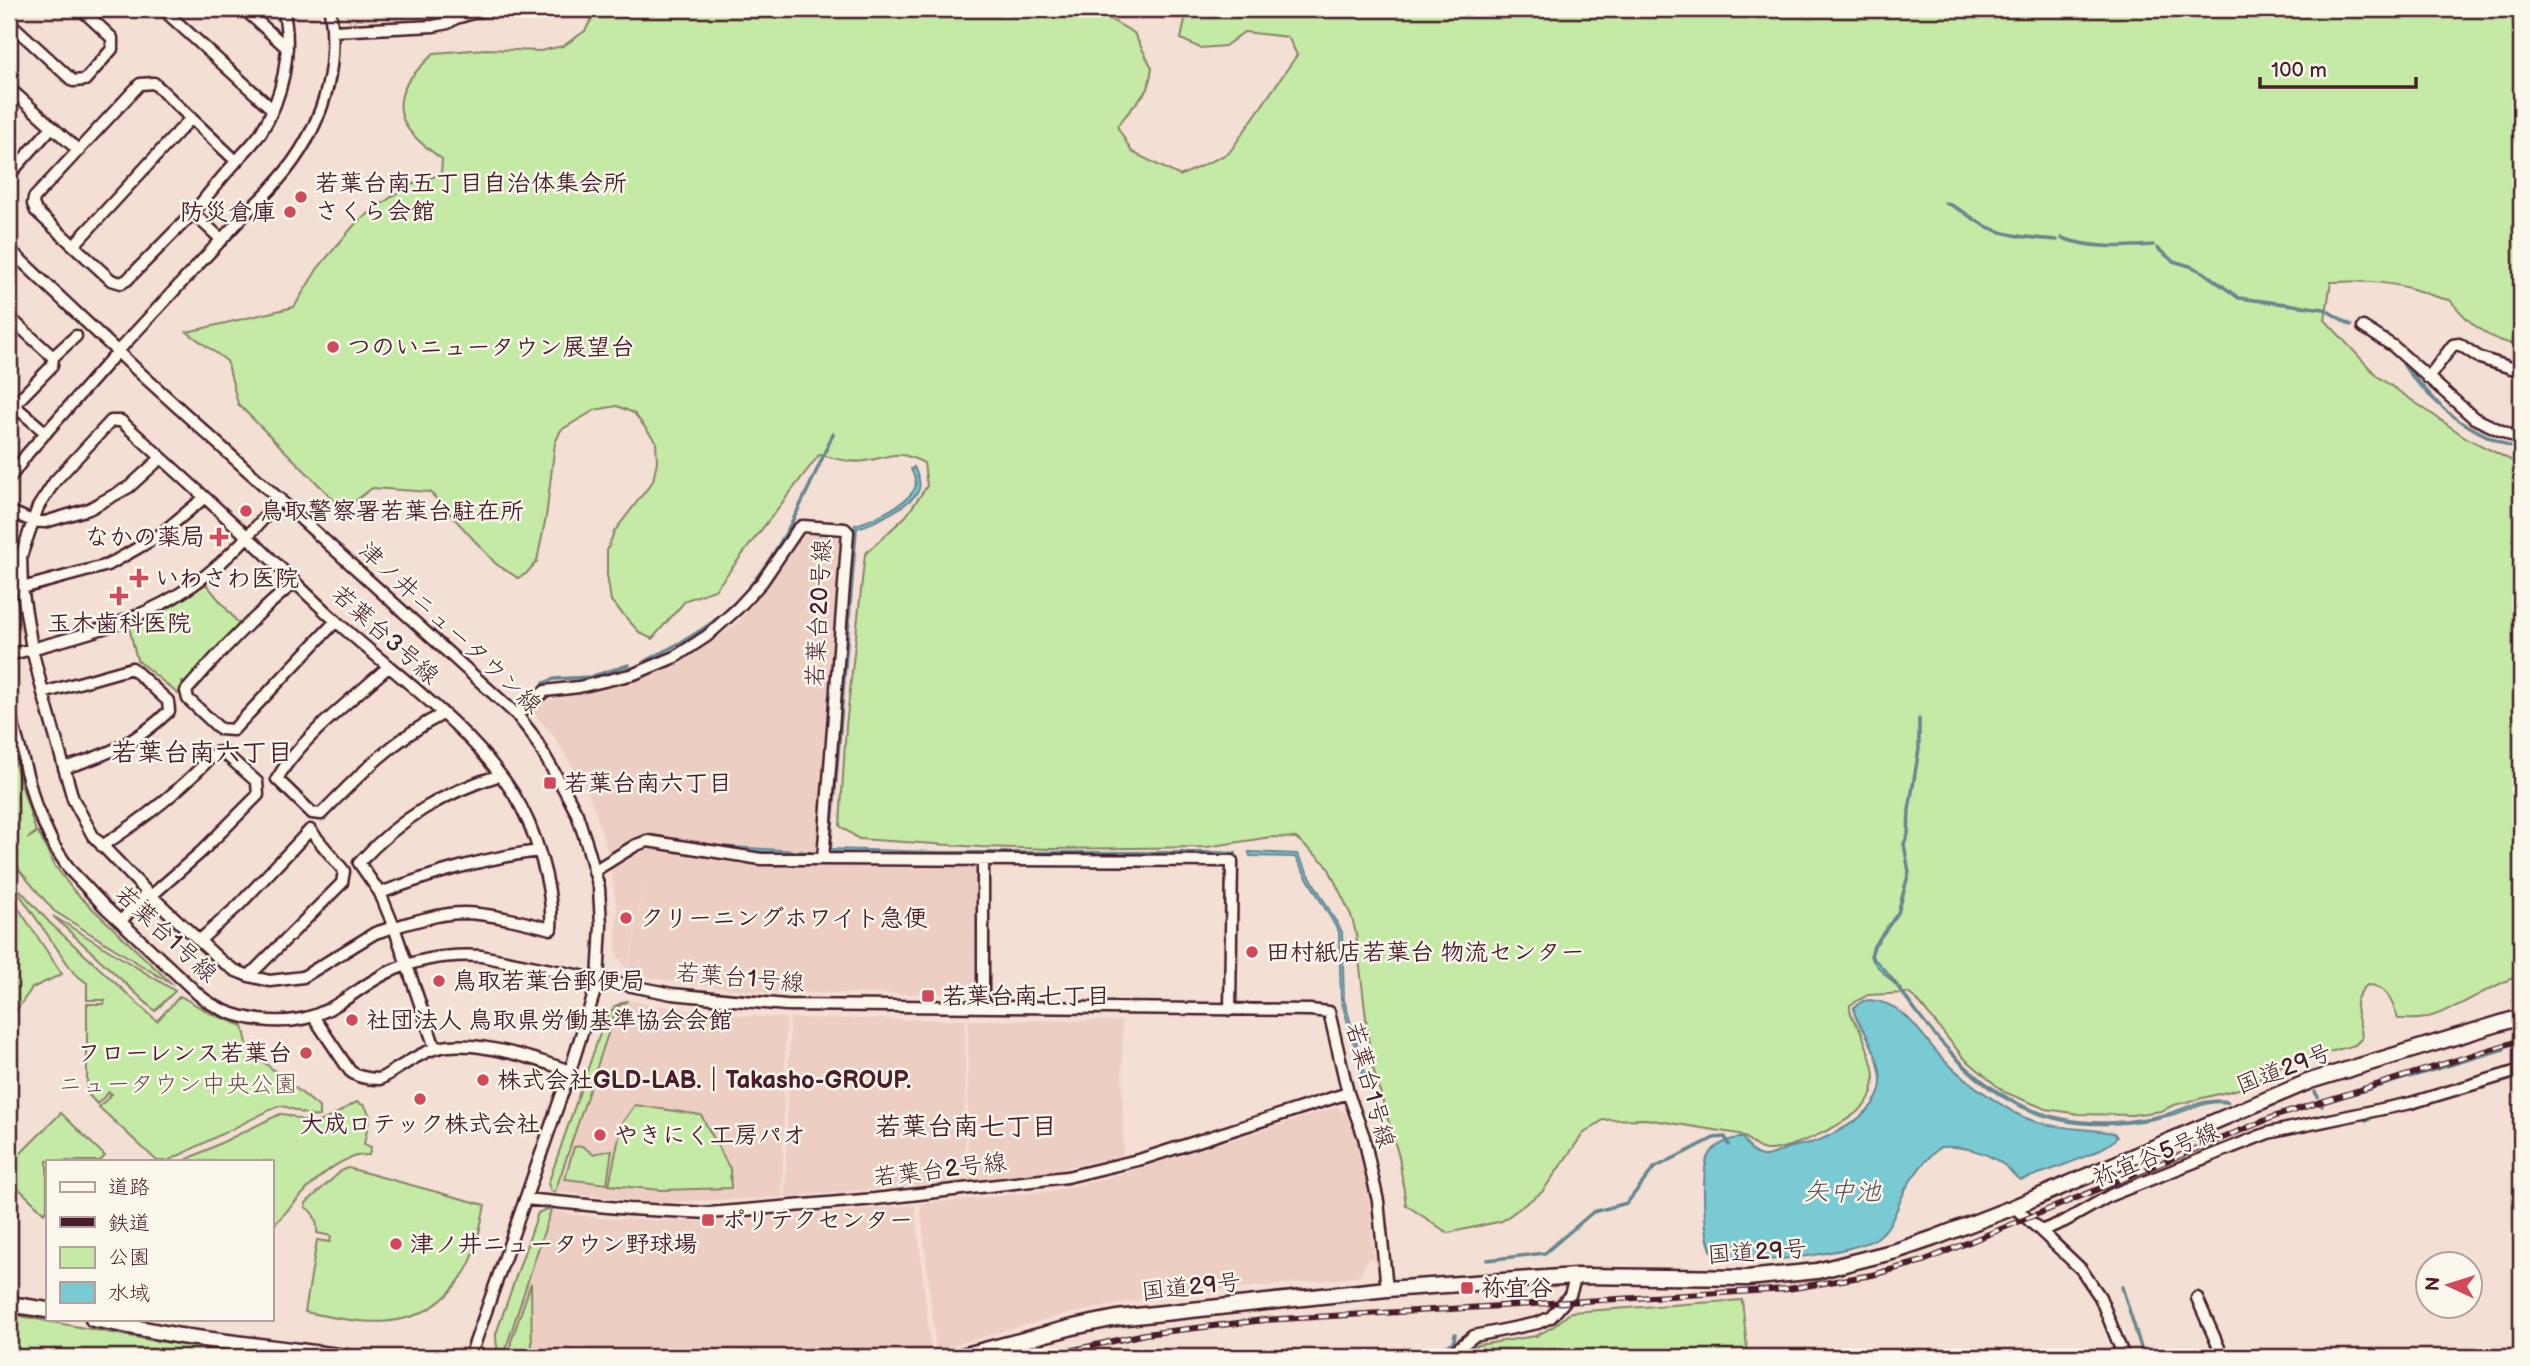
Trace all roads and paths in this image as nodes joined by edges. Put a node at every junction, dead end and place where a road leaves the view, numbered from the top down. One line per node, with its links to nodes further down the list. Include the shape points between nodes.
1 (81, 9): 8 (street, via 112,37 112,49 85,80 73,81)
2 (174, 9): 12 (street, via 169,15)
3 (244, 9): 10 (street)
4 (284, 9): 10 (street)
5 (330, 9): 9 (street)
6 (487, 9): 7 (street)
7 (454, 13): 9 (street, via 448,23 434,26)
8 (9, 22)
9 (333, 30): 19 (street, via 328,86 310,138 269,192)
10 (287, 48): 12 (street)
11 (9, 88): 14 (street)
12 (272, 109): 16 (street, via 259,135)
13 (191, 118): 15 (street, via 154,83 140,84); 16 (street); 20 (street)
14 (52, 127): 15 (street); 17 (street)
15 (79, 151): 20 (street, via 33,204)
16 (236, 161): 18 (street)
17 (9, 175)
18 (193, 213): 19 (street); 20 (street, via 121,283 111,280)
19 (222, 240): 25 (street)
20 (74, 245)
21 (9, 249): 25 (street, 津ノ井ニュータウン線)
22 (9, 317): 26 (street)
23 (2363, 327): 28 (street, via 2393,346)
24 (76, 337): 26 (street)
25 (118, 351): 30 (street); 35 (street, 津ノ井ニュータウン線)
26 (53, 357): 29 (street, via 52,366)
27 (2521, 371): 28 (street, via 2480,358 2459,344)
28 (2428, 378): 31 (street, via 2474,418)
29 (10, 405): 30 (street)
30 (46, 433): 33 (street)
31 (2521, 440)
32 (161, 458): 34 (street, 若葉台3号線); 37 (street, via 129,487 89,509 57,520); 37 (street, 若葉台3号線, via 121,421 111,421 55,481)
33 (9, 479)
34 (204, 498): 38 (street, 若葉台3号線); 40 (street, via 157,537 108,565)
35 (280, 499): 38 (street); 48 (street, 津ノ井ニュータウン線)
36 (9, 511): 37 (street)
37 (32, 522): 40 (street, 若葉台3号線, via 21,556)
38 (248, 537): 39 (street, 若葉台3号線); 42 (street, via 180,594 105,628)
39 (295, 582): 41 (street, 若葉台3号線); 41 (street, via 215,657 186,691 188,699 220,729 233,730)
40 (22, 588): 42 (street, 若葉台3号線)
41 (336, 621): 44 (street, 若葉台3号線)
42 (32, 649): 43 (street); 45 (street, 若葉台3号線)
43 (9, 655)
44 (388, 667): 47 (street, 若葉台3号線); 47 (street, via 323,725 277,779 312,813 321,814 377,758)
45 (43, 693): 49 (street, 若葉台3号線); 49 (street, via 132,668 167,701 169,711 121,748)
46 (9, 710): 58 (street, 若葉台1号線, via 36,807 54,846 84,887)
47 (443, 714): 50 (street, 若葉台3号線)
48 (517, 715): 53 (street, 若葉台20号線, via 545,691 634,674 675,657 738,608 762,582 798,528 845,529 849,540); 55 (street, 津ノ井ニュータウン線, via 533,734 578,814)
49 (64, 768): 51 (street, 若葉台3号線, via 73,799)
50 (500, 775): 52 (street, 若葉台3号線); 56 (street, via 435,802 406,818 378,842 359,863)
51 (102, 846): 57 (street, 若葉台3号線); 57 (street, via 163,803 215,753 223,752 257,782 258,795 201,852)
52 (539, 852): 56 (street, via 446,869); 59 (street, 若葉台3号線, via 547,880 551,929 464,913)
53 (822, 859): 54 (street); 55 (street, via 761,859 648,841)
54 (983, 860): 64 (street); 65 (street, via 1233,862)
55 (594, 871): 63 (street, 津ノ井ニュータウン線, via 601,925)
56 (380, 893): 59 (street)
57 (149, 894): 58 (street); 60 (street, 若葉台3号線)
58 (121, 921): 66 (street, 若葉台1号線, via 213,1006 256,1019)
59 (394, 927): 61 (street); 62 (street, 若葉台3号線, via 375,933 303,977 270,981)
60 (200, 940): 62 (street, 若葉台3号線, via 234,971); 62 (street, via 310,830 344,871 342,883)
61 (407, 965): 63 (street, 若葉台1号線, via 453,954 481,956); 66 (street, 若葉台1号線); 68 (street)
62 (249, 976)
63 (598, 981): 64 (street, 若葉台1号線, via 672,994 786,1005); 70 (street, 津ノ井ニュータウン線)
64 (983, 1006): 65 (street, 若葉台1号線)
65 (1230, 1010): 71 (street, 若葉台1号線, via 1329,1012)
66 (313, 1016): 68 (street, via 354,1074 380,1079)
67 (2521, 1017): 73 (highway, 国道29号, via 2310,1081)
68 (435, 1048): 70 (street, via 486,1048)
69 (2521, 1070): 74 (street, 祢宜谷5号線, via 2421,1100 2268,1133 2111,1195)
70 (570, 1071): 72 (street, 津ノ井ニュータウン線)
71 (1348, 1093): 72 (street, 若葉台2号線, via 1142,1159 1067,1177 709,1213); 76 (street, 若葉台1号線, via 1364,1137 1378,1201)
72 (525, 1199): 82 (street, 津ノ井ニュータウン線)
73 (2014, 1207): 74 (street); 75 (highway, 国道29号, via 1896,1251 1816,1271 1747,1278)
74 (2041, 1231): 85 (street, via 2081,1269 2100,1297)
75 (1576, 1276): 76 (highway, 国道29号); 84 (street, via 1570,1294 1551,1317 1474,1336)
76 (1387, 1289): 83 (highway, 国道29号, via 1117,1318)
77 (2197, 1298): 86 (street)
78 (9, 1304): 79 (highway)
79 (46, 1310)
80 (98, 1320): 81 (highway, via 180,1336)
81 (345, 1357)
82 (470, 1357)
83 (958, 1357)
84 (1447, 1357)
85 (2124, 1357)
86 (2222, 1357)

